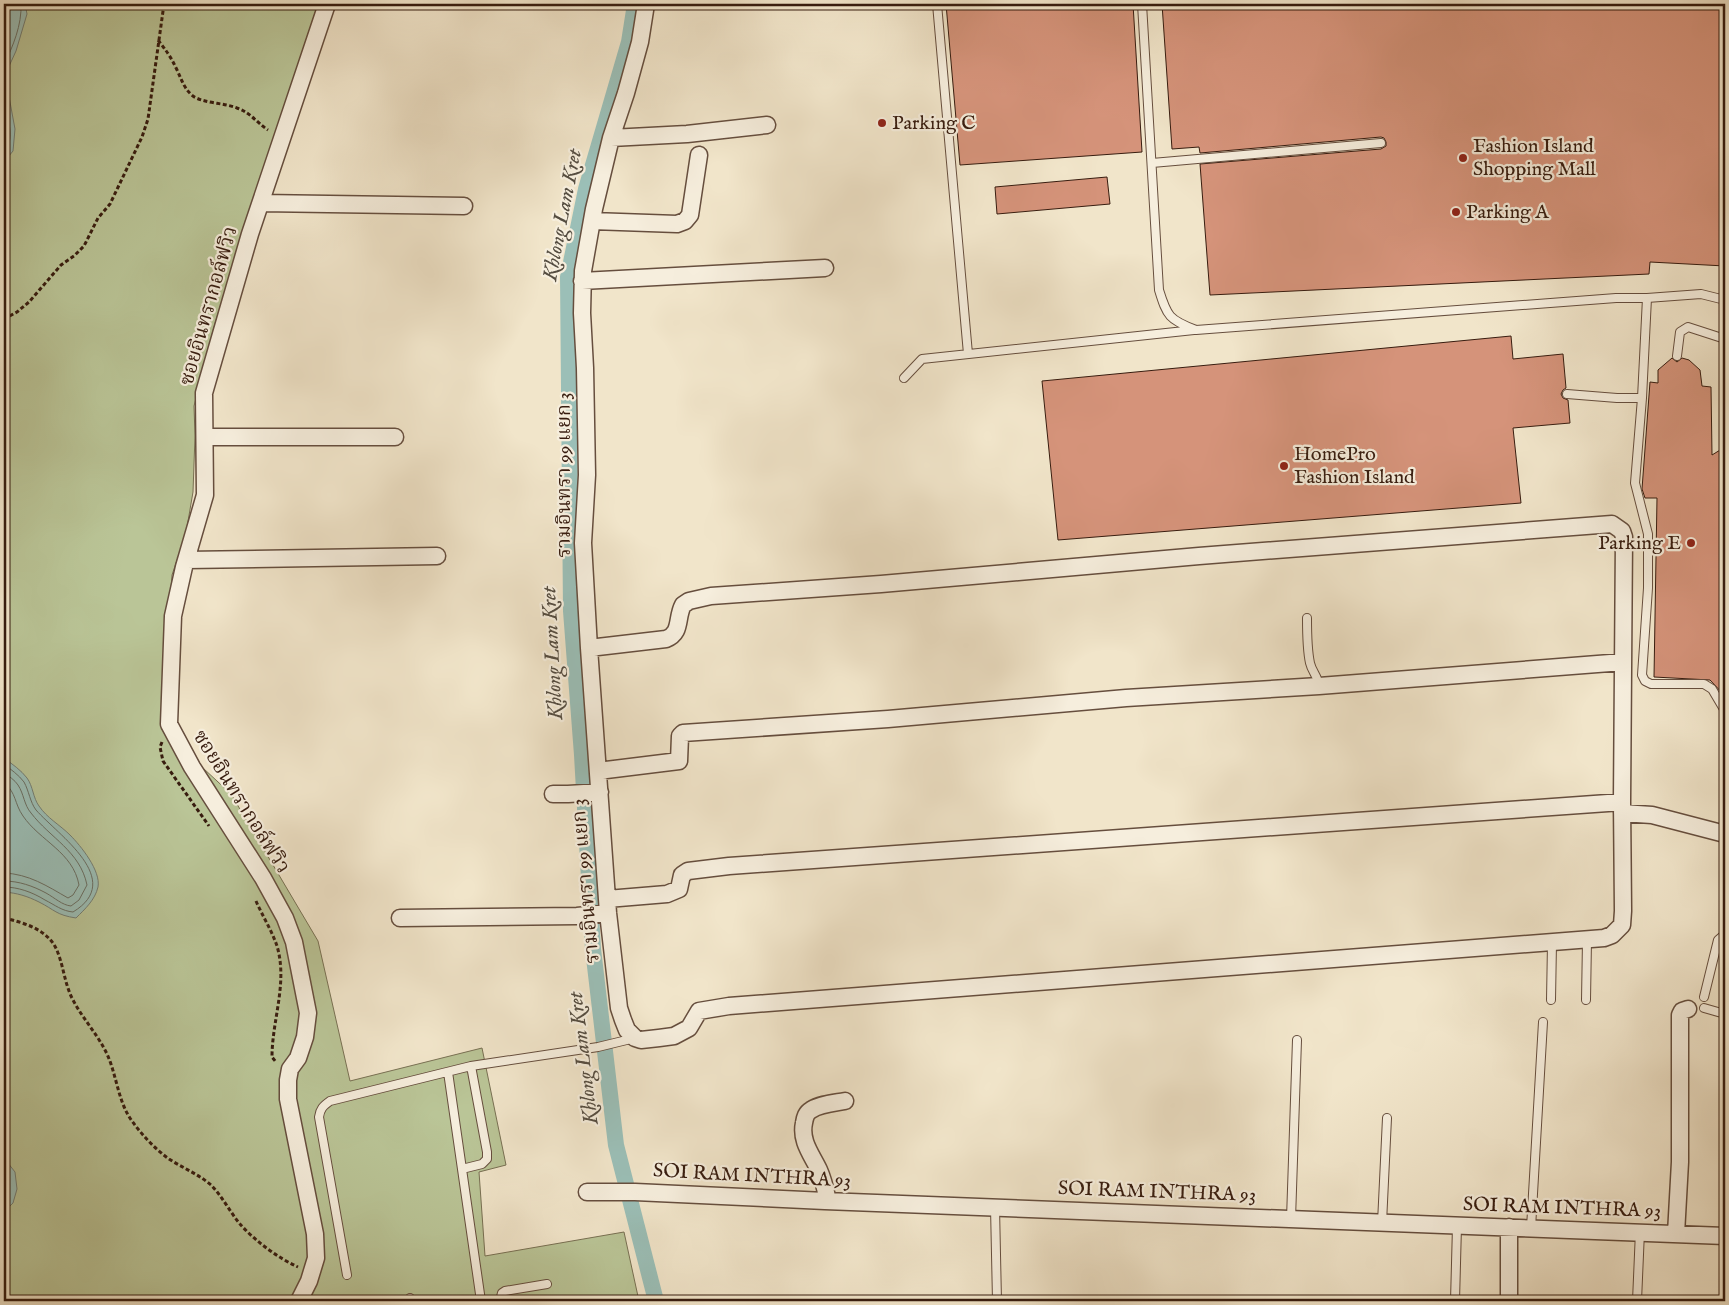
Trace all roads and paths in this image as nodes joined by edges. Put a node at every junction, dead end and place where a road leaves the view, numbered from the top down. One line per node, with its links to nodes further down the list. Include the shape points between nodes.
1 (164, 4): 6 (path)
2 (327, 4): 8 (street, ซอยอินทรากอล์ฟวิว)
3 (646, 4): 9 (street, รามอินทรา 99 แยก 3, via 640,42)
4 (937, 4): 23 (lane)
5 (1142, 4): 12 (lane)
6 (158, 40): 8 (path, via 176,67 184,87 194,97 238,108 269,131); 20 (path, via 148,119 110,204 98,218 84,246 61,265 29,302)
7 (767, 125): 9 (street)
8 (283, 137): 13 (street, ซอยอินทรากอล์ฟวิว)
9 (611, 138): 15 (street, รามอินทรา 99 แยก 3)
10 (1381, 143): 12 (lane)
11 (699, 155): 15 (street, via 690,215 685,221 677,224)
12 (1152, 163): 21 (lane, via 1159,290 1166,312 1178,323)
13 (261, 203): 14 (street); 28 (street, ซอยอินทรากอล์ฟวิว, via 204,393)
14 (464, 206)
15 (592, 222): 17 (street, รามอินทรา 99 แยก 3)
16 (825, 268): 17 (street)
17 (582, 281): 33 (street, รามอินทรา 99 แยก 3, via 587,474 583,543)
18 (1647, 298): 19 (lane, via 1701,294); 21 (lane, via 1541,303); 27 (lane)
19 (1725, 300)
20 (4, 319)
21 (1196, 330): 23 (lane)
22 (1725, 339): 24 (lane, via 1688,327 1680,332)
23 (968, 354): 25 (lane, via 922,359)
24 (1677, 356)
25 (904, 378)
26 (1567, 394): 27 (lane)
27 (1642, 398): 36 (lane, via 1635,483 1648,534 1651,588 1643,679 1651,684 1704,684 1712,689)
28 (205, 437): 29 (street); 31 (street, ซอยอินทรากอล์ฟวิว, via 205,495)
29 (395, 437)
30 (437, 556): 31 (street)
31 (186, 560): 37 (street, ซอยอินทรากอล์ฟวิว, via 173,616)
32 (1307, 618): 35 (lane, via 1308,657)
33 (588, 648): 34 (street, via 672,637 678,628 683,605 689,600 711,596 1612,524 1622,531 1624,537); 38 (street, รามอินทรา 99 แยก 3)
34 (1623, 662): 35 (street); 41 (street)
35 (1319, 686): 38 (street, via 683,733 680,736 679,761)
36 (1725, 711)
37 (169, 724): 42 (path, via 160,747 163,761); 61 (street, ซอยอินทรากอล์ฟวิว, via 192,767 263,878 294,942 308,1013 305,1037)
38 (598, 771): 39 (street, รามอินทรา 99 แยก 3)
39 (595, 792): 40 (street); 45 (street, รามอินทรา 99 แยก 3)
40 (560, 794)
41 (1622, 808): 43 (street); 45 (street, via 729,866 688,871 682,875 677,890); 49 (street, via 1622,924 1612,935)
42 (215, 834)
43 (1725, 834)
44 (253, 895): 61 (path, via 277,946 281,975 272,1057)
45 (604, 909): 47 (street, via 577,916); 57 (street, รามอินทรา 99 แยก 3, via 619,1008)
46 (4, 918): 76 (path, via 26,923 53,942 64,980 107,1054 124,1109 132,1122 156,1148 212,1187 241,1226 284,1260)
47 (400, 918)
48 (1725, 934): 51 (lane, via 1718,940)
49 (1587, 940): 50 (street); 53 (lane)
50 (1552, 943): 52 (lane); 57 (street, via 729,1006 699,1011 689,1028 674,1036)
51 (1704, 997)
52 (1551, 1000)
53 (1586, 1000)
54 (1696, 1009): 55 (lane); 74 (street, via 1682,1012 1680,1016 1680,1162)
55 (1725, 1014)
56 (1543, 1022): 72 (lane)
57 (631, 1039): 59 (lane)
58 (1297, 1040): 68 (lane)
59 (471, 1066): 60 (lane); 64 (lane, via 487,1159 482,1164)
60 (448, 1072): 64 (lane); 77 (lane, via 330,1101 320,1110)
61 (290, 1074): 76 (street, ซอยอินทรากอล์ฟวิว, via 288,1098 315,1234 316,1258)
62 (845, 1101): 66 (street, via 810,1110 805,1115 802,1128 807,1148 825,1185)
63 (1387, 1118): 69 (lane)
64 (462, 1169): 80 (lane)
65 (587, 1192): 66 (street, SOI RAM INTHRA 93)
66 (825, 1201): 67 (street, SOI RAM INTHRA 93)
67 (995, 1207): 68 (street, SOI RAM INTHRA 93); 82 (lane)
68 (1291, 1219): 69 (street, SOI RAM INTHRA 93)
69 (1382, 1223): 70 (street, SOI RAM INTHRA 93)
70 (1457, 1226): 71 (street, SOI RAM INTHRA 93); 83 (lane)
71 (1509, 1227): 72 (street, SOI RAM INTHRA 93); 84 (street)
72 (1531, 1228): 73 (street, SOI RAM INTHRA 93)
73 (1640, 1231): 74 (street, SOI RAM INTHRA 93); 85 (lane)
74 (1676, 1234): 75 (street, SOI RAM INTHRA 93)
75 (1725, 1236)
76 (312, 1273): 79 (street, ซอยอินทรากอล์ฟวิว)
77 (346, 1275)
78 (547, 1284): 81 (lane, via 505,1291)
79 (299, 1301)
80 (481, 1301)
81 (500, 1301)
82 (997, 1301)
83 (1455, 1301)
84 (1509, 1301)
85 (1637, 1301)

